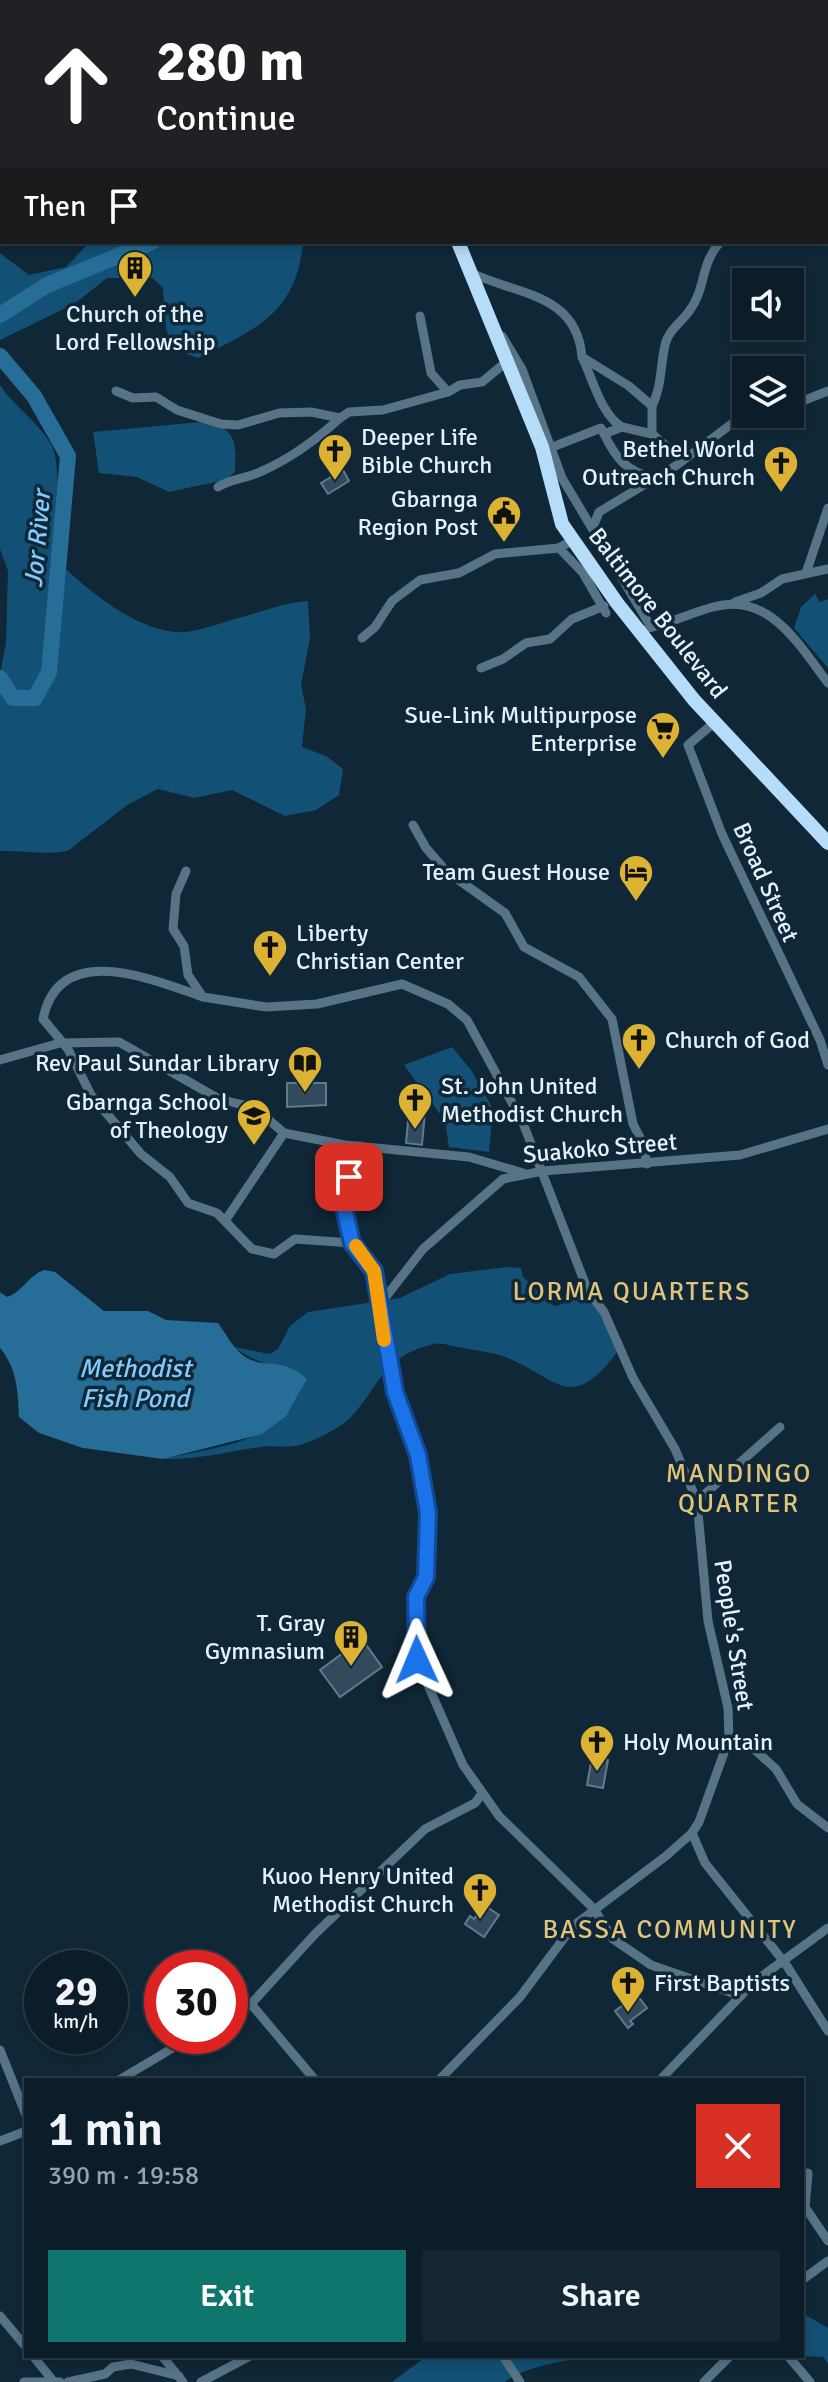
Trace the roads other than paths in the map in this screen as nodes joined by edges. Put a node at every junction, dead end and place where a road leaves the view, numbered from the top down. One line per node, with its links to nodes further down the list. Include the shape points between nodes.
1 (459, 244): 4 (street)
2 (459, 244): 7 (highway, Baltimore Boulevard)
3 (719, 244): 12 (street, via 702,271 690,310 665,341 661,388)
4 (476, 275): 6 (street, via 534,292 560,309 581,338); 18 (street, via 483,300 522,369)
5 (420, 316): 10 (street, via 431,373)
6 (582, 357): 12 (street); 15 (street, via 613,422)
7 (505, 363): 10 (street, via 482,382); 24 (highway, Baltimore Boulevard, via 542,447 562,524)
8 (116, 391): 13 (street, via 133,398 156,397 221,424 238,425 279,413)
9 (828, 391): 11 (street)
10 (448, 392): 13 (street)
11 (804, 400)
12 (652, 406): 17 (street)
13 (340, 418): 21 (street, via 278,464)
14 (732, 423): 19 (street)
15 (622, 427): 16 (street); 17 (street)
16 (604, 434): 18 (street, via 601,428); 20 (street, via 615,457 631,472)
17 (652, 434): 19 (street)
18 (550, 448): 23 (street)
19 (683, 460): 20 (street)
20 (654, 478): 23 (street, via 599,512)
21 (218, 487)
22 (828, 508): 27 (street)
23 (593, 527): 29 (street)
24 (573, 540): 25 (street); 29 (highway, Baltimore Boulevard, via 617,603)
25 (559, 548): 30 (street, via 506,552 459,573 420,580 392,601); 31 (street, via 583,573 605,609 572,619 550,639 526,643)
26 (828, 569): 27 (street)
27 (806, 573): 28 (street)
28 (735, 602): 29 (street); 32 (street, via 759,608 780,622)
29 (646, 628): 33 (highway, Baltimore Boulevard)
30 (362, 638)
31 (481, 668)
32 (828, 683)
33 (715, 722): 35 (street); 37 (highway, Baltimore Boulevard)
34 (677, 737): 35 (street)
35 (688, 745): 42 (street, Broad Street, via 722,834)
36 (413, 825): 46 (street, via 452,877 505,913 524,947 579,977 612,1019 633,1124)
37 (828, 843)
38 (186, 871): 39 (street, via 176,894 173,929 184,946 188,975)
39 (203, 997): 40 (street, People's Street, via 138,973 87,970 46,1005 43,1019); 47 (street, People's Street, via 266,1007 317,1004 402,984 448,1004 467,1020 494,1064)
40 (60, 1043): 41 (street); 44 (street, via 119,1042 219,1099 255,1108); 49 (street, People's Street, via 91,1095 141,1154 170,1177 188,1203)
41 (0, 1060)
42 (828, 1065)
43 (828, 1129): 46 (street, Suakoko Street, via 740,1155)
44 (284, 1133): 45 (street); 49 (street)
45 (360, 1146): 48 (street, via 469,1157); 50 (street, via 344,1196)
46 (647, 1164): 47 (street, Suakoko Street)
47 (543, 1171): 48 (street, Suakoko Street); 53 (street, People's Street, via 588,1291 604,1312)
48 (523, 1173): 51 (street, Suakoko Street, via 503,1179 465,1210 423,1249)
49 (225, 1221): 50 (street, People's Street, via 252,1249 274,1254 295,1239)
50 (352, 1243): 51 (street, via 374,1271)
51 (381, 1303): 55 (street, via 395,1392 418,1455 428,1513 426,1577 416,1597 417,1660)
52 (780, 1427): 53 (street)
53 (697, 1501): 54 (street, People's Street, via 708,1621 728,1708)
54 (729, 1739): 56 (street, via 754,1749 776,1769 797,1804); 57 (street, People's Street)
55 (481, 1795): 58 (street); 62 (street, via 425,1829 394,1856)
56 (828, 1828)
57 (692, 1833): 58 (street); 60 (street, via 705,1863)
58 (594, 1909): 61 (street, via 613,1939 651,1965); 69 (street, via 564,1936 520,1997)
59 (828, 1928): 60 (street)
60 (785, 1963): 61 (street); 64 (street)
61 (741, 1996): 70 (street)
62 (251, 2004): 63 (street); 68 (street)
63 (248, 2006)
64 (828, 2031)
65 (0, 2050): 71 (street)
66 (163, 2054): 67 (street)
67 (122, 2078)
68 (313, 2078)
69 (441, 2078)
70 (662, 2078)
71 (24, 2110)
72 (24, 2132): 73 (street)
73 (0, 2141)
74 (808, 2173): 75 (street, via 805,2207)
75 (828, 2241)
76 (828, 2261): 77 (street)
77 (804, 2279)
78 (0, 2316): 79 (street)
79 (24, 2345)
80 (35, 2358): 90 (street)
81 (166, 2358): 87 (street)
82 (247, 2358): 88 (street)
83 (504, 2358): 93 (street)
84 (728, 2358): 94 (street)
85 (790, 2358): 95 (street)
86 (103, 2378): 87 (street, via 113,2367 131,2364); 91 (street)
87 (181, 2379)
88 (214, 2380): 92 (street)
89 (24, 2382): 90 (street)
90 (56, 2382)
91 (68, 2382)
92 (201, 2382)
93 (520, 2382)
94 (704, 2382)
95 (810, 2382)

